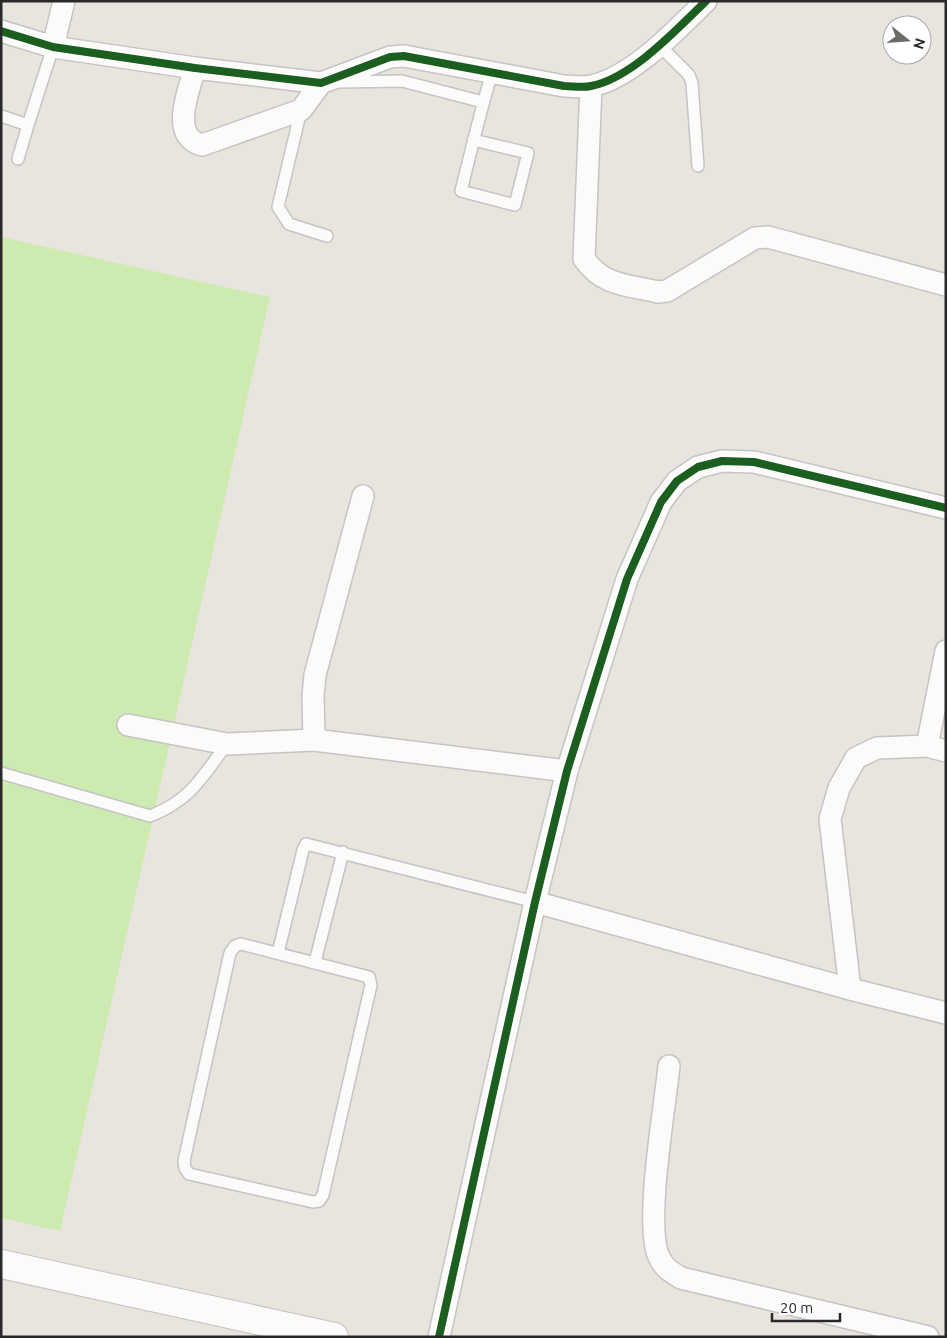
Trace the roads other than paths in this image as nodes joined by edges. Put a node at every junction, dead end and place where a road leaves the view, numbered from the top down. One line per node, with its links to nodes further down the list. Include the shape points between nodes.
1 (64, 1): 4 (street)
2 (706, 1): 5 (street)
3 (1, 31): 4 (street)
4 (53, 46): 6 (street); 13 (lane)
5 (660, 46): 9 (street, via 618,76); 16 (lane, via 689,75 692,83)
6 (195, 68): 8 (street); 11 (street, via 182,115 187,137 192,143 202,145)
7 (492, 73): 8 (street, via 404,56 390,57); 9 (street, via 564,86); 10 (lane)
8 (322, 83): 10 (lane, via 402,81); 11 (street)
9 (591, 86): 18 (street, via 584,259 602,279 658,292 667,291 756,238 768,237)
10 (483, 102): 14 (lane)
11 (301, 110): 17 (lane, via 278,207 289,224)
12 (1, 116): 13 (lane)
13 (28, 125): 15 (lane)
14 (474, 140): 14 (lane, via 528,153 515,204 460,191)
15 (18, 159)
16 (698, 166)
17 (327, 236)
18 (946, 285)
19 (363, 496): 23 (street, via 315,675)
20 (946, 508): 26 (street, via 754,462 722,461 698,467 677,481 661,502 627,579)
21 (946, 651): 25 (street)
22 (128, 725): 24 (street)
23 (314, 740): 24 (street); 26 (street)
24 (227, 744): 27 (lane, via 187,796 171,808 150,816)
25 (936, 749): 32 (street, via 877,748 856,758 839,788 830,819)
26 (567, 771): 29 (street)
27 (1, 773)
28 (343, 852): 29 (lane); 30 (lane, via 311,844 306,844 302,850); 31 (lane)
29 (535, 902): 32 (street); 37 (street)
30 (278, 953): 31 (lane); 31 (lane, via 241,944 230,953 184,1168 189,1174 312,1202 323,1196 371,984 370,977 362,973)
31 (315, 962)
32 (850, 990): 33 (street)
33 (946, 1013)
34 (669, 1066): 38 (street, via 654,1209 654,1240 666,1270 681,1278)
35 (1, 1264): 36 (street)
36 (334, 1337)
37 (438, 1337)
38 (928, 1337)

